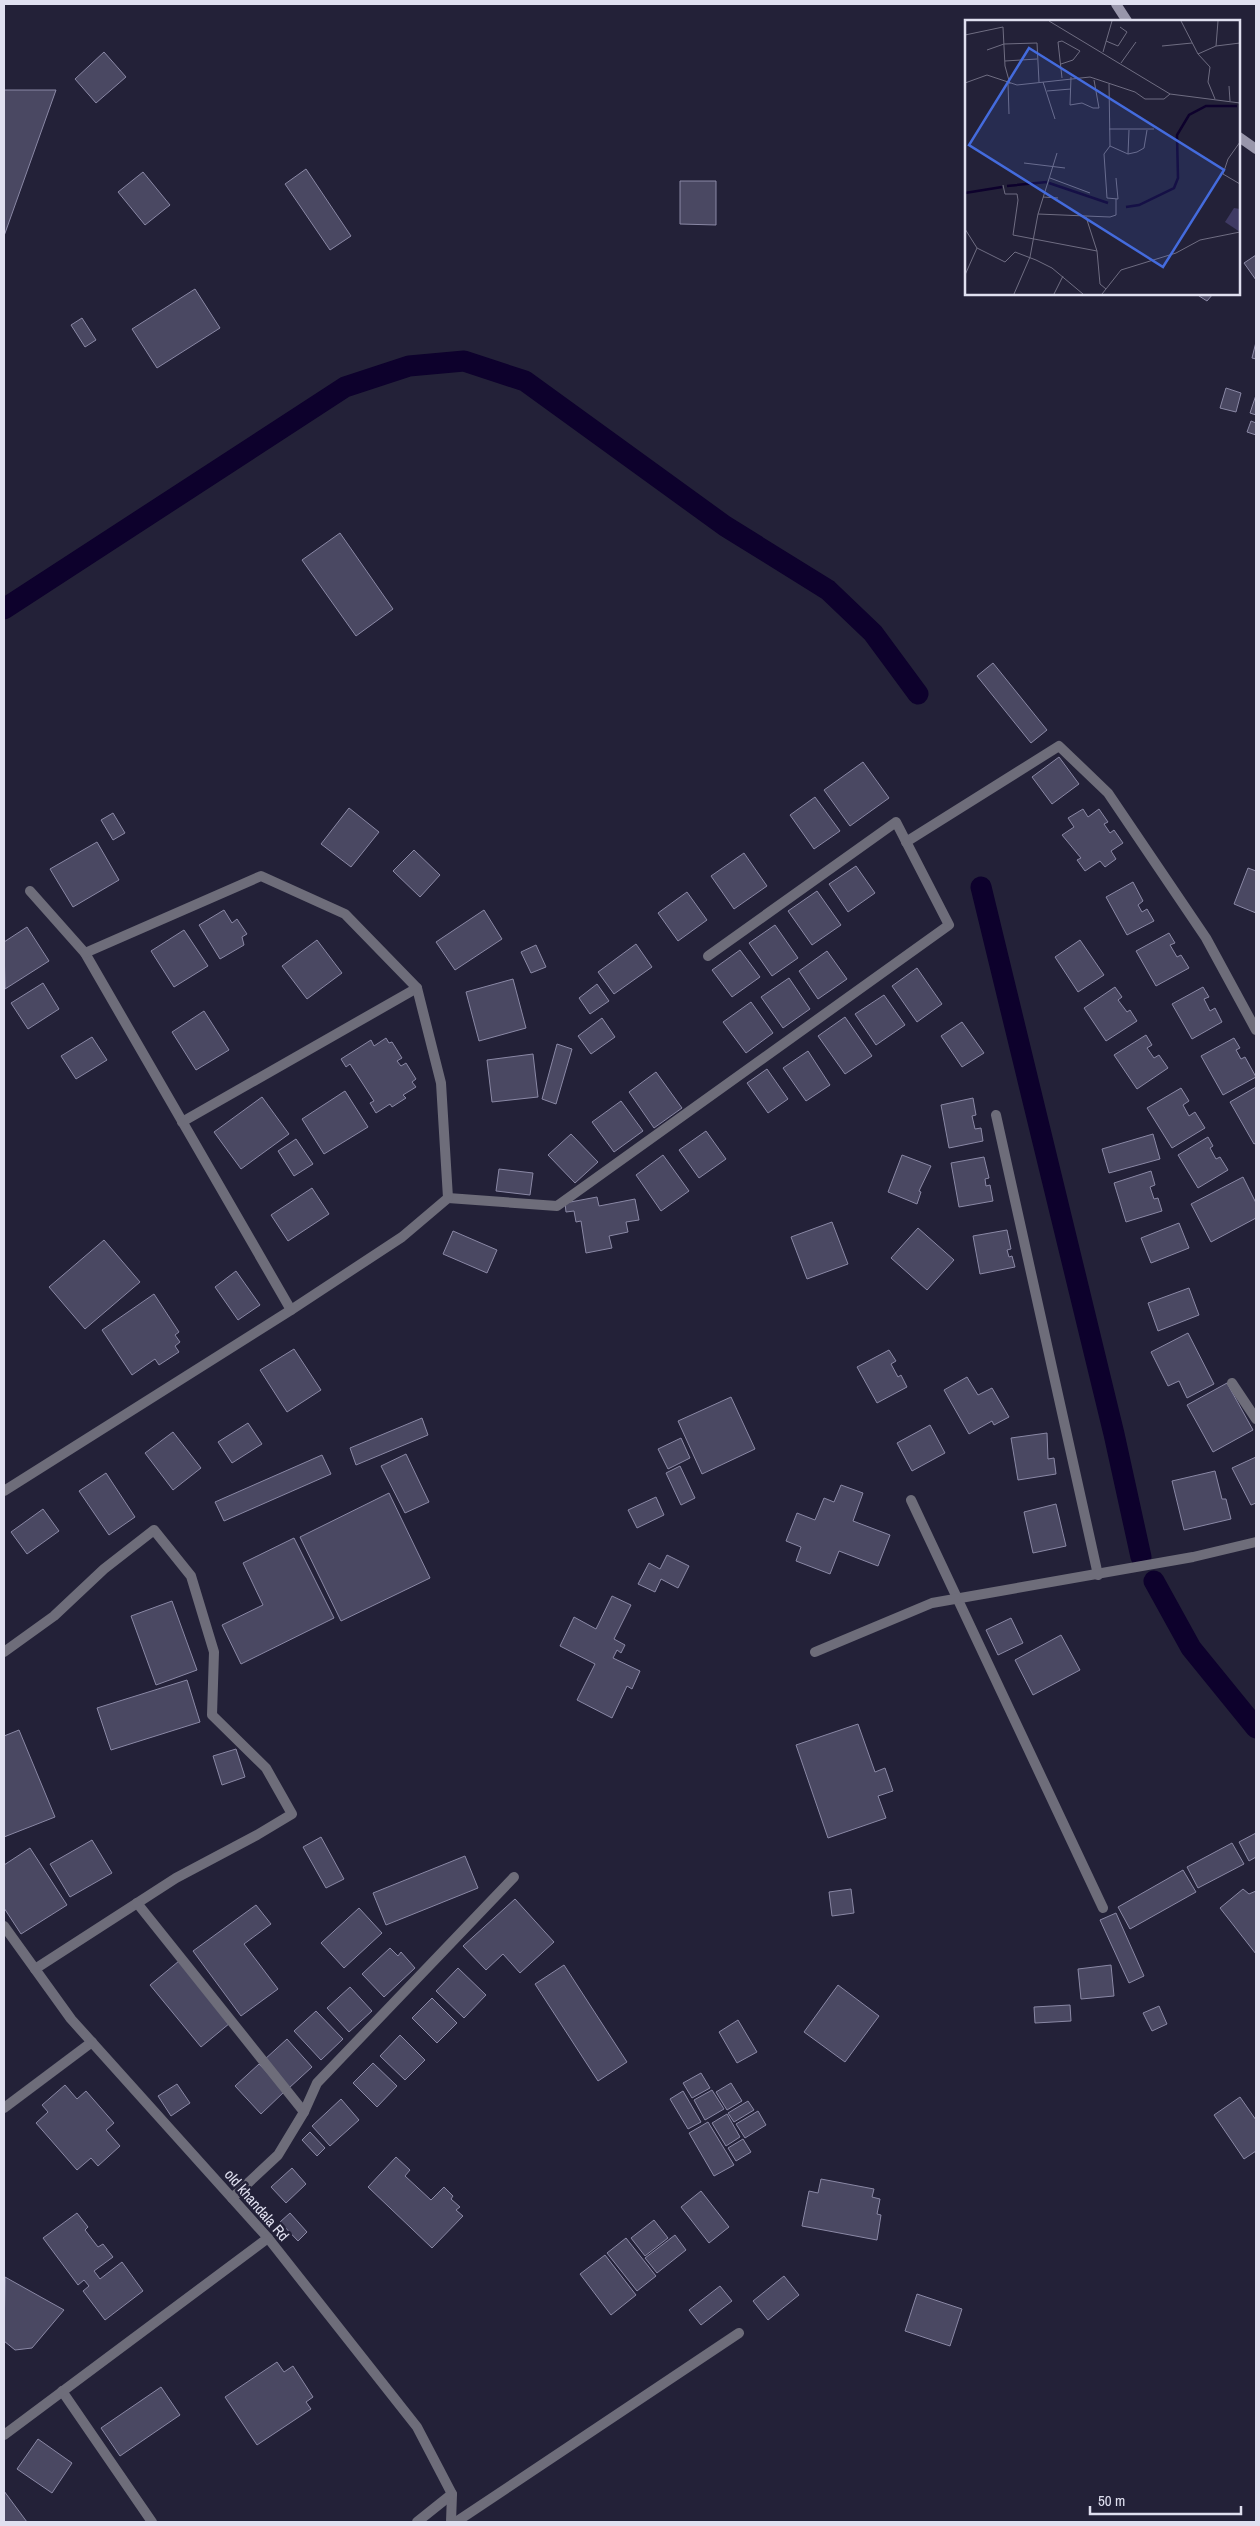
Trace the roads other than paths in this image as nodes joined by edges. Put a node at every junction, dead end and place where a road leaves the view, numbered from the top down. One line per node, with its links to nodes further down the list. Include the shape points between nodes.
1 (1116, 4): 2 (main road)
2 (1126, 20)
3 (1240, 138): 4 (main road)
4 (1256, 149)
5 (906, 842): 8 (street, via 896,822); 10 (street, via 1059,746 1108,792); 14 (street, via 949,925 557,1206)
6 (30, 891): 7 (street)
7 (85, 953): 9 (street, via 262,876 345,914); 13 (street)
8 (708, 956)
9 (417, 988): 13 (street); 14 (street, via 441,1083)
10 (1252, 1012): 11 (street)
11 (1256, 1030)
12 (996, 1115): 21 (street)
13 (182, 1122): 15 (street)
14 (448, 1198): 15 (street, via 402,1237)
15 (291, 1310): 18 (street)
16 (1232, 1383): 17 (street)
17 (1256, 1419)
18 (4, 1491)
19 (911, 1500): 22 (street)
20 (1256, 1542): 21 (street)
21 (1098, 1575): 22 (street)
22 (958, 1599): 24 (street, via 932,1603); 27 (street)
23 (4, 1652): 26 (street, via 54,1616 104,1569 154,1530 191,1576 214,1652 212,1715 266,1768 292,1814 176,1878)
24 (815, 1652)
25 (514, 1877): 32 (street, via 317,2083)
26 (137, 1904): 29 (street); 32 (street)
27 (1104, 1908)
28 (4, 1926): 29 (street, old khandala Rd)
29 (35, 1969): 30 (street, old khandala Rd)
30 (92, 2042): 31 (street); 33 (street, old khandala Rd)
31 (4, 2108)
32 (304, 2112): 33 (street, via 278,2156)
33 (232, 2198): 34 (street, old khandala Rd)
34 (268, 2238): 36 (street); 38 (street, old khandala Rd, via 417,2426)
35 (739, 2333): 42 (street)
36 (62, 2391): 37 (street); 39 (street)
37 (4, 2435)
38 (452, 2494): 40 (street); 41 (street, old khandala Rd)
39 (152, 2522)
40 (417, 2522)
41 (451, 2522)
42 (456, 2522)

